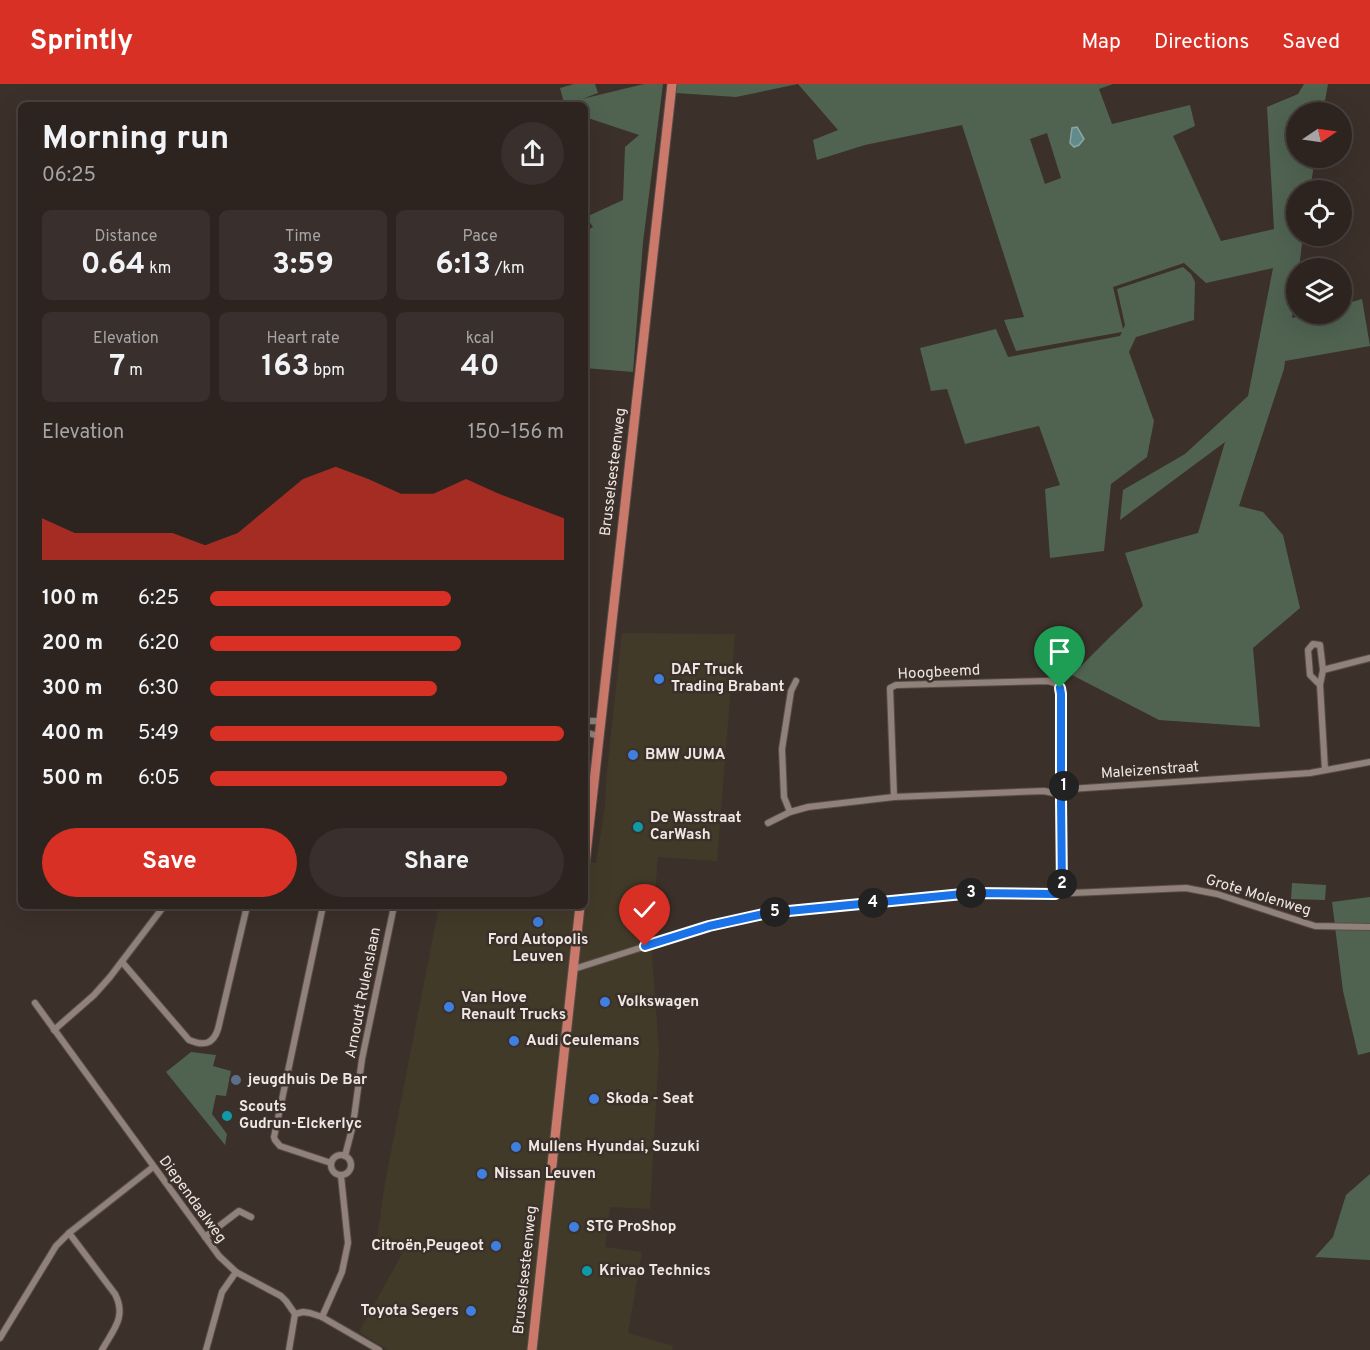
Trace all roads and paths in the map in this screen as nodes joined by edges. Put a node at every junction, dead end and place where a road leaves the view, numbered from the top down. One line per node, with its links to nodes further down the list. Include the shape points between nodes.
1 (672, 84): 7 (main road, Brusselsesteenweg)
2 (1370, 658): 3 (street)
3 (1323, 670): 5 (street); 5 (street, via 1320,645 1312,644 1308,650 1310,675)
4 (796, 681): 14 (street, via 782,749 784,797)
5 (1320, 685): 11 (street)
6 (588, 721): 7 (street)
7 (600, 721): 9 (main road, Brusselsesteenweg)
8 (588, 733): 9 (street)
9 (598, 736): 16 (main road, Brusselsesteenweg)
10 (1370, 762): 11 (street, Maleizenstraat)
11 (1325, 770): 12 (street, Maleizenstraat, via 1070,789)
12 (1061, 793): 13 (street, Maleizenstraat); 13 (street, Hoogbeemd, via 1061,694 1055,682 1048,681 890,688); 17 (street)
13 (894, 797): 14 (street, Maleizenstraat)
14 (790, 812): 15 (street, Maleizenstraat)
15 (768, 823)
16 (588, 834)
17 (1062, 889): 23 (street, Grote Molenweg, via 1072,892 1186,888 1217,894 1315,926); 25 (street, Grote Molenweg, via 1055,894 973,893 768,913 709,926)
18 (162, 909): 24 (street)
19 (246, 909): 24 (street, via 216,1036 206,1044 189,1040)
20 (322, 909): 29 (street, via 274,1137 280,1146)
21 (393, 909): 28 (street, Arnoudt Rulenslaan)
22 (580, 909): 25 (main road, Brusselsesteenweg)
23 (1370, 927)
24 (122, 962): 27 (street)
25 (574, 969): 43 (main road, Brusselsesteenweg)
26 (34, 1002): 27 (street, Diependaalweg)
27 (54, 1030): 30 (street, Diependaalweg)
28 (345, 1156): 29 (street, via 336,1156); 31 (street, Arnoudt Rulenslaan, via 351,1168)
29 (331, 1163): 31 (street, via 333,1172)
30 (153, 1167): 33 (street); 34 (street, Diependaalweg)
31 (341, 1176): 37 (street, Arnoudt Rulenslaan, via 348,1243 342,1272)
32 (251, 1217): 34 (street, via 239,1211)
33 (69, 1233): 38 (street, via 46,1261); 39 (street, via 119,1302 118,1322)
34 (205, 1237): 35 (street, Diependaalweg)
35 (236, 1272): 36 (street, Diependaalweg, via 281,1296); 40 (street, via 222,1292)
36 (294, 1314): 37 (street, via 310,1312); 41 (street)
37 (322, 1317): 42 (street)
38 (0, 1338)
39 (102, 1350)
40 (206, 1350)
41 (289, 1350)
42 (379, 1350)
43 (532, 1350)

